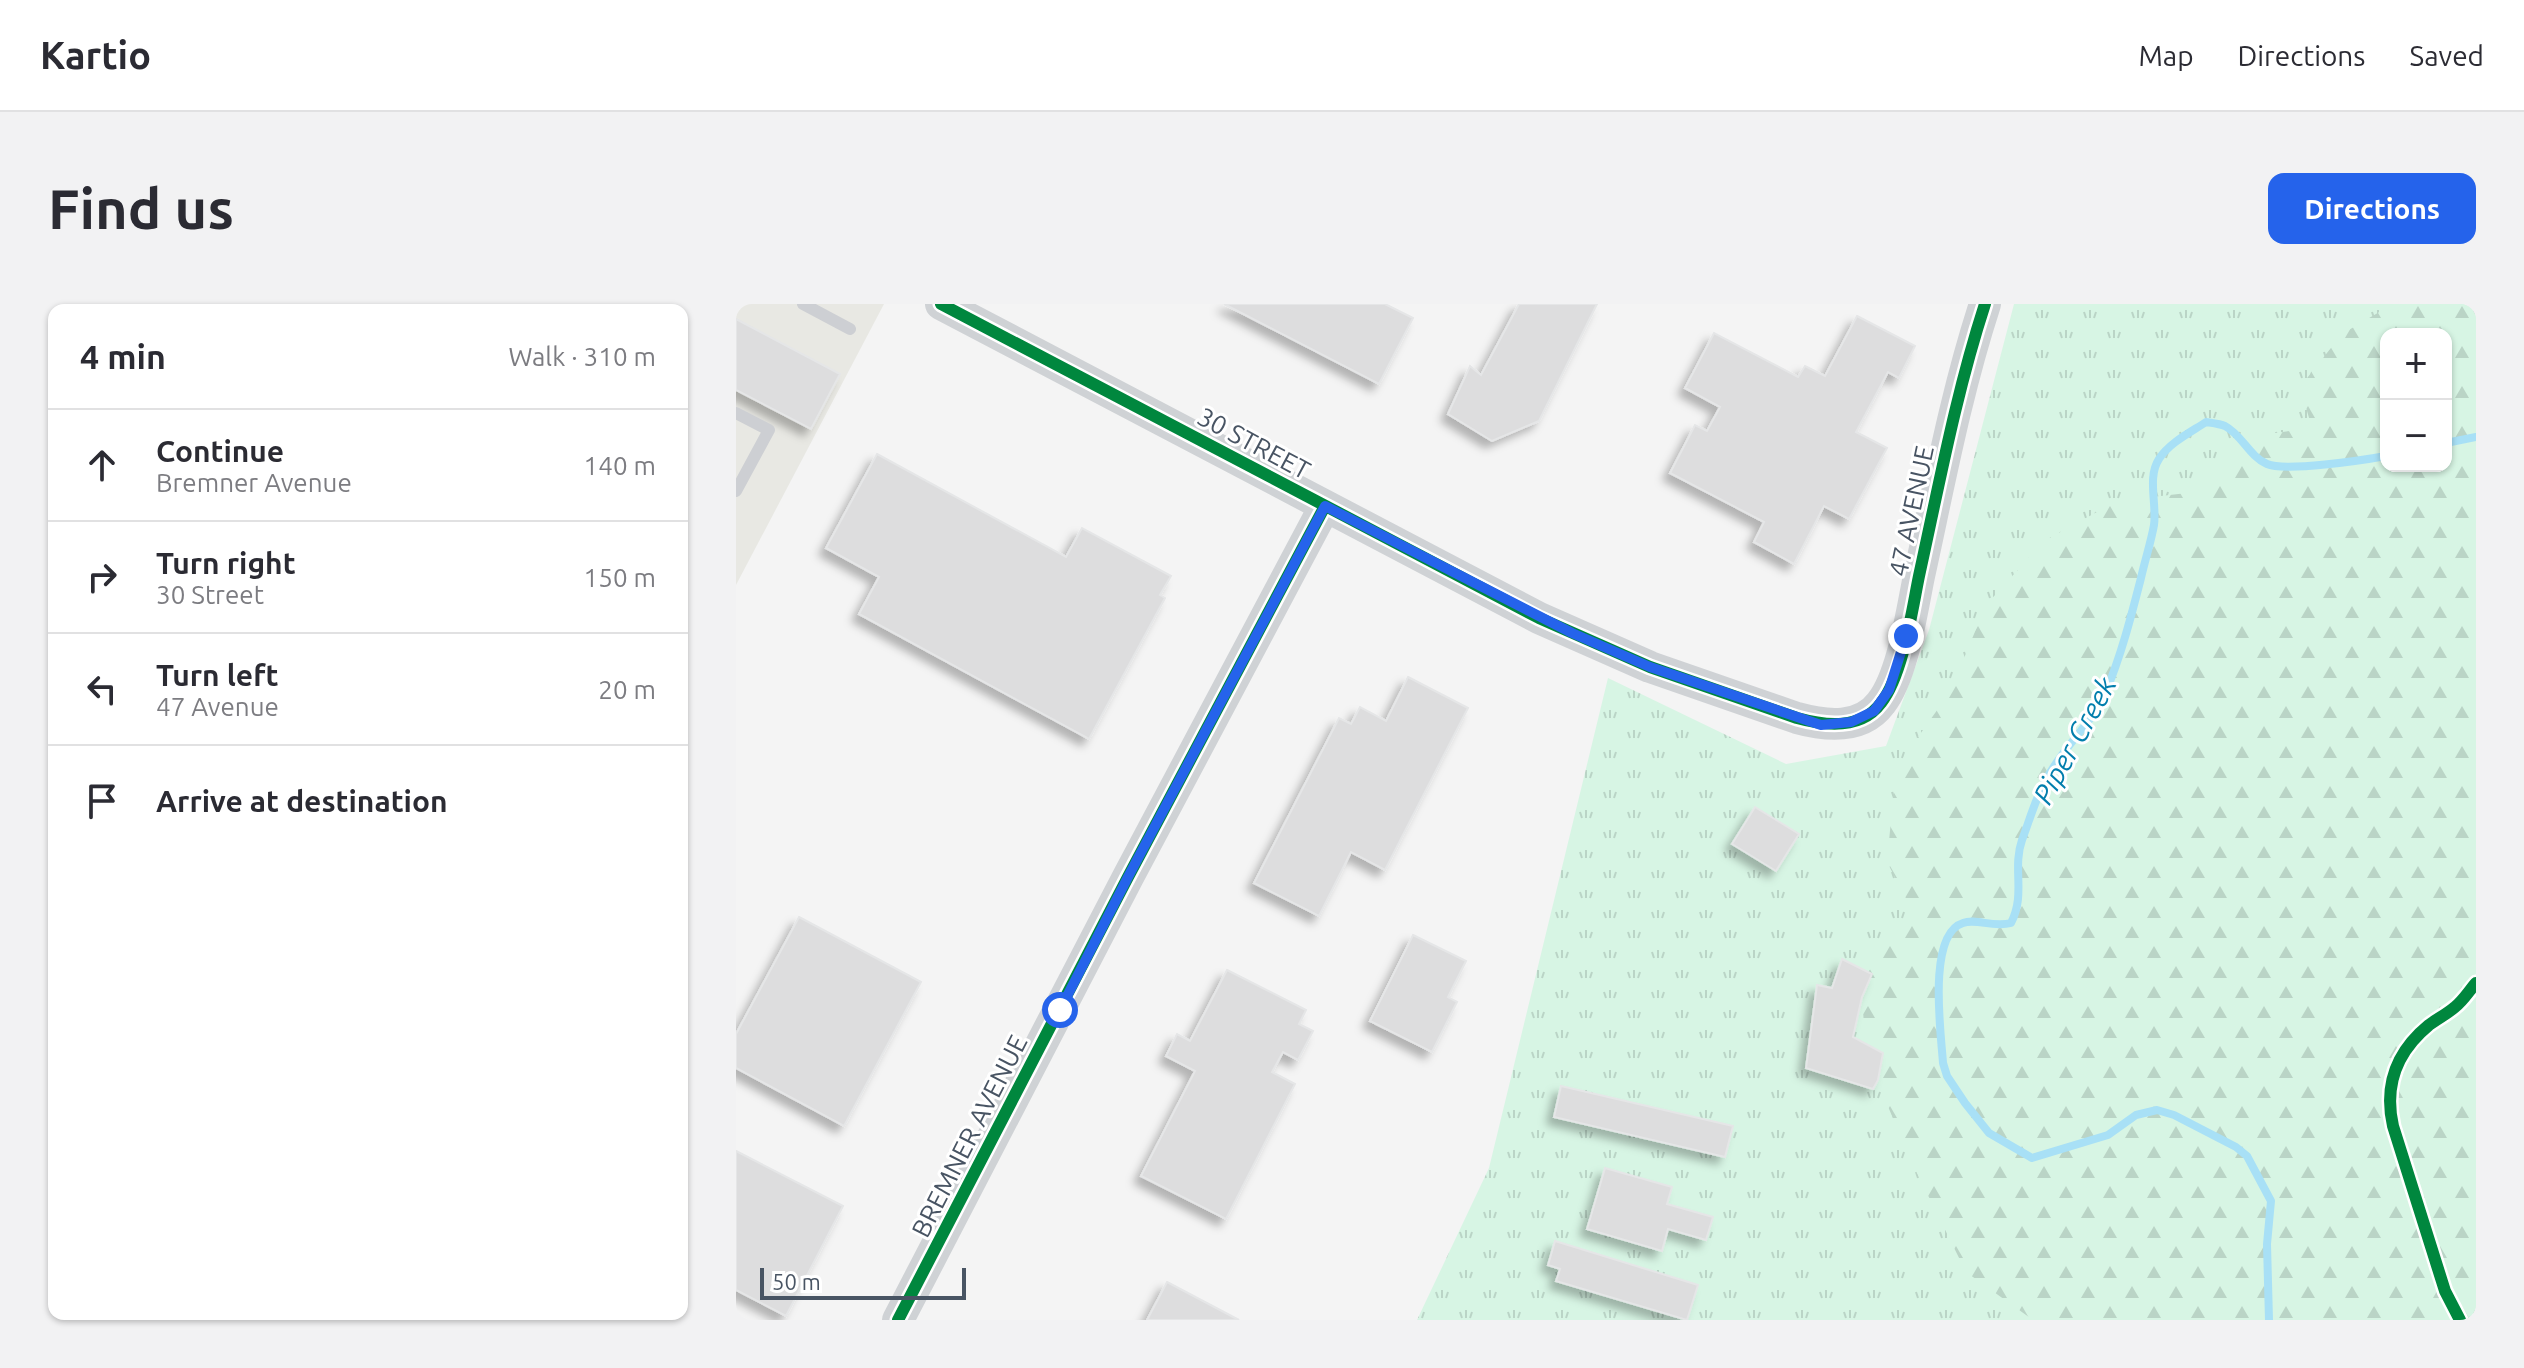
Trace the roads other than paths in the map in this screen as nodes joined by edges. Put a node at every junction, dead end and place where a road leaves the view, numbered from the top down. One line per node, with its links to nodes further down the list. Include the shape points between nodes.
1 (803, 304): 4 (lane)
2 (941, 304): 7 (street, 30 STREET)
3 (1985, 304): 8 (street, 47 AVENUE, via 1961,385 1906,636 1882,703)
4 (850, 329)
5 (736, 413): 6 (lane, via 769,430)
6 (737, 486)
7 (1325, 506): 8 (street, 30 STREET, via 1539,618 1650,667 1821,725); 9 (street, BREMNER AVENUE)
8 (1863, 718)
9 (898, 1320)

